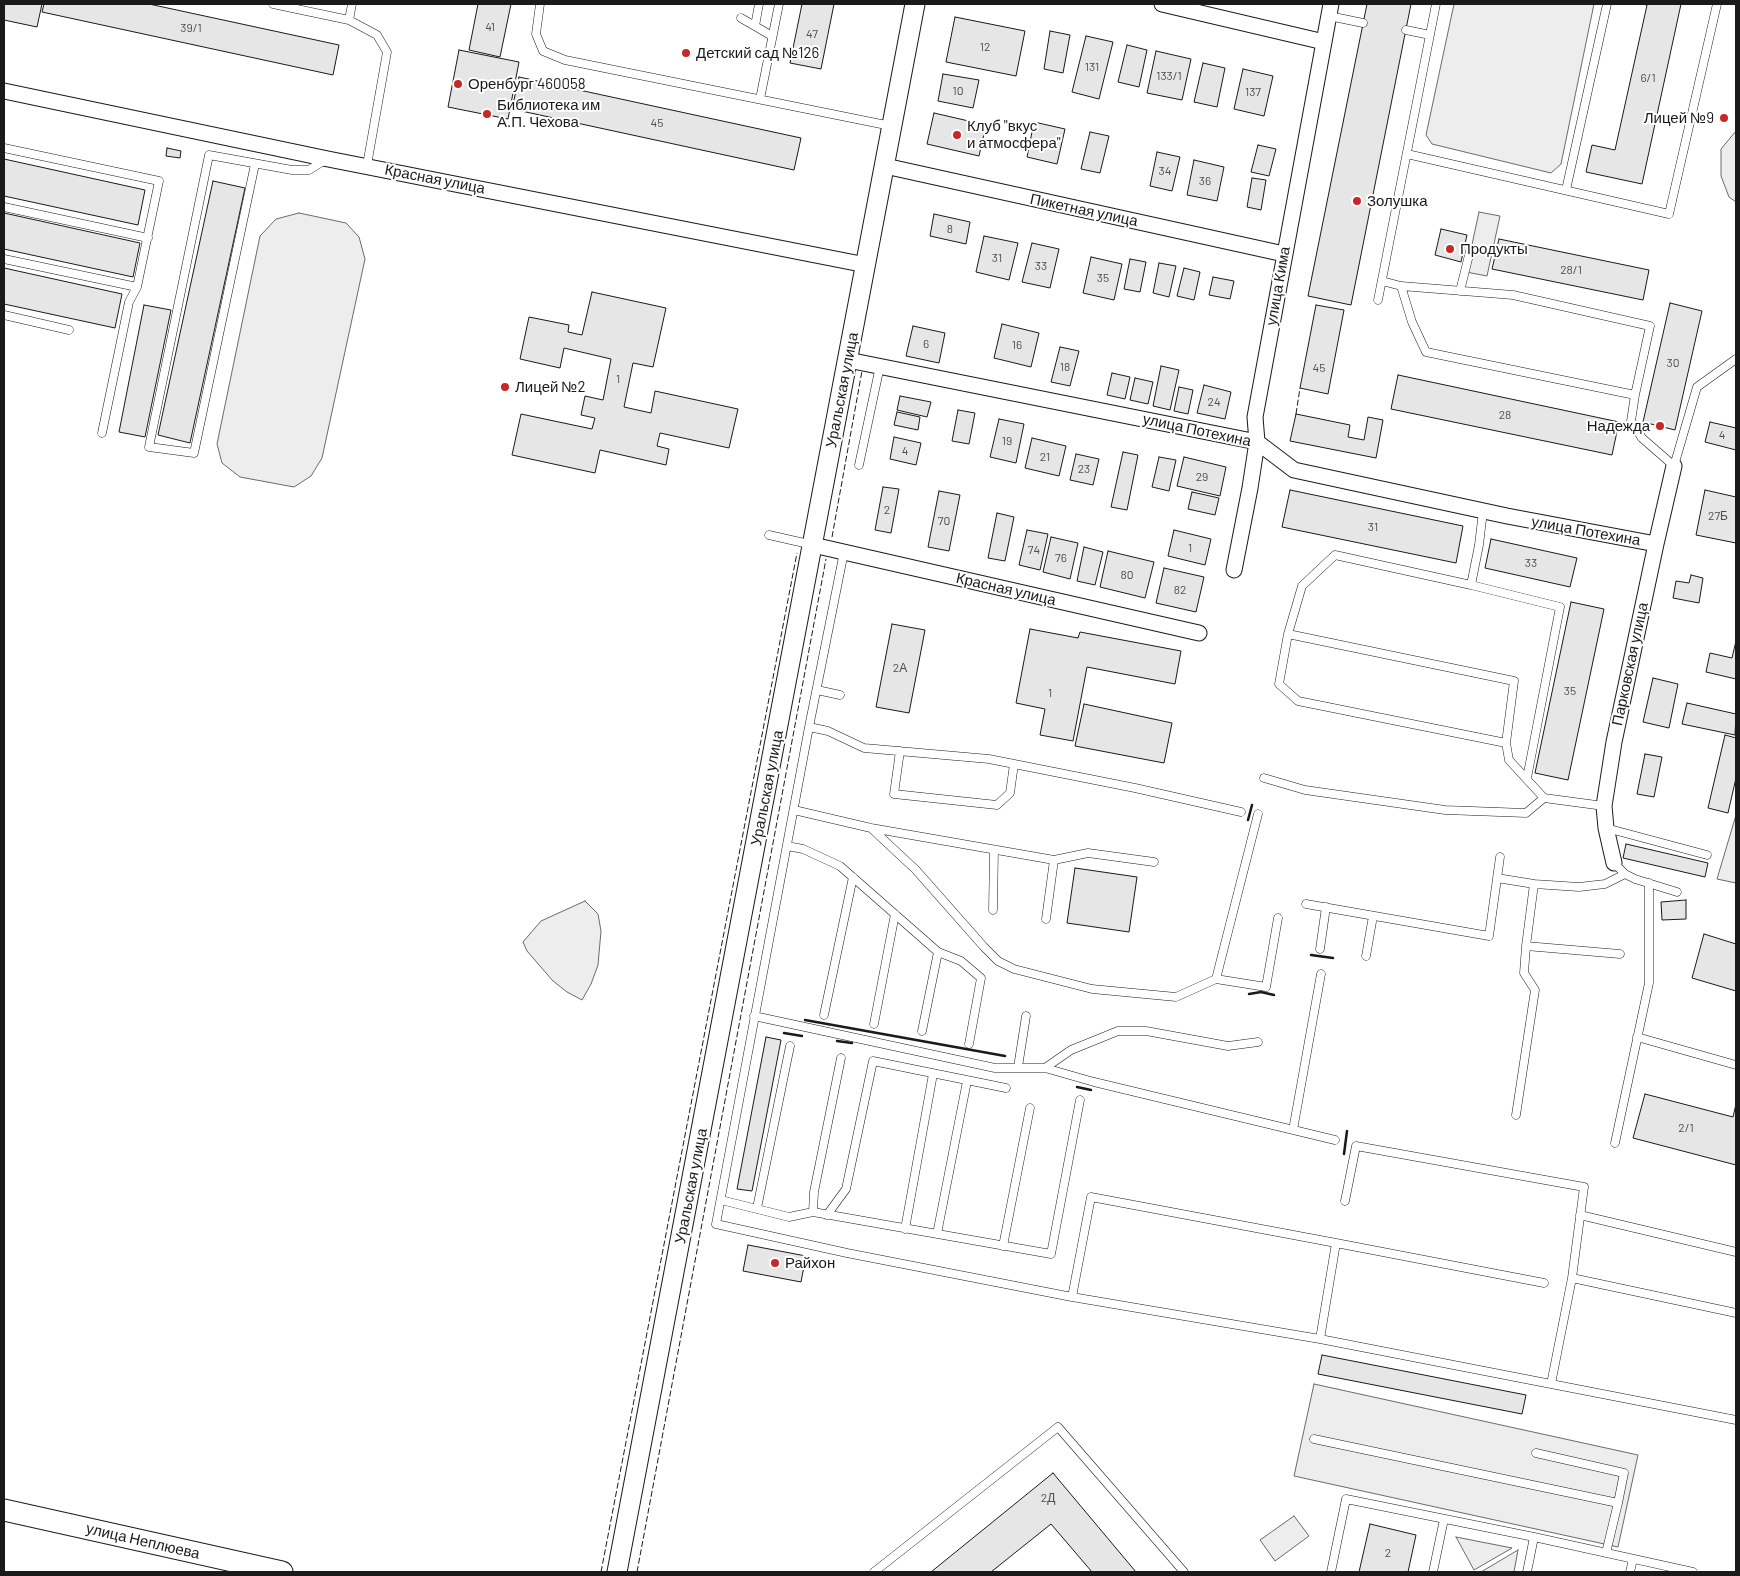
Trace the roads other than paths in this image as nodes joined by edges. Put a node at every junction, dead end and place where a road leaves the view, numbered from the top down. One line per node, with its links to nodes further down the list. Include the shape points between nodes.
1 (273, 4): 13 (lane)
2 (352, 4): 13 (lane)
3 (540, 4): 21 (lane, via 536,34 543,51 566,60)
4 (759, 4): 15 (lane)
5 (779, 4): 18 (lane)
6 (915, 4): 22 (street, Уральская улица)
7 (1162, 4): 19 (street)
8 (1436, 4): 17 (lane)
9 (1607, 4): 29 (lane)
10 (1717, 4): 29 (lane, via 1670,214)
11 (1330, 10): 14 (lane); 19 (street, улица Кима)
12 (741, 18): 15 (lane)
13 (350, 20): 27 (lane, via 377,35 387,52)
14 (1363, 23)
15 (755, 26): 18 (lane)
16 (1406, 30): 17 (lane)
17 (1430, 35): 24 (lane)
18 (772, 36): 21 (lane)
19 (1324, 42): 33 (street, улица Кима)
20 (4, 91): 25 (street, Красная улица)
21 (760, 99): 22 (lane)
22 (892, 126): 28 (street, Уральская улица)
23 (4, 148): 31 (lane, via 159,181)
24 (1407, 154): 29 (lane); 36 (lane)
25 (328, 158): 26 (lane, via 309,170); 27 (street, Красная улица)
26 (255, 164): 26 (lane, via 194,453 149,446 209,155)
27 (367, 165): 35 (street, Красная улица)
28 (885, 166): 33 (street, Пикетная улица); 35 (street, Уральская улица)
29 (1566, 190)
30 (4, 207): 31 (lane)
31 (148, 238): 38 (lane)
32 (1470, 251): 39 (lane)
33 (1284, 254): 48 (street, улица Кима, via 1255,417)
34 (4, 259): 38 (lane)
35 (866, 265): 44 (street, Уральская улица)
36 (1382, 281): 37 (lane); 40 (lane)
37 (1401, 286): 39 (lane); 46 (lane, via 1426,352)
38 (137, 287): 47 (lane, via 129,302)
39 (1460, 291): 46 (lane, via 1512,295 1650,326)
40 (1378, 300)
41 (4, 315): 42 (lane)
42 (69, 330)
43 (1736, 359): 50 (lane, via 1697,387)
44 (848, 360): 45 (street, улица Потехина); 54 (street, Уральская улица)
45 (880, 366): 48 (street, улица Потехина); 49 (lane)
46 (1635, 395): 50 (lane, via 1631,421 1642,438)
47 (102, 433)
48 (1257, 442): 51 (street, улица Потехина, via 1294,470); 56 (street, улица Кима)
49 (860, 465)
50 (1674, 466): 53 (street, Парковская улица)
51 (1484, 511): 53 (street, улица Потехина); 57 (lane)
52 (769, 535): 54 (lane)
53 (1656, 544): 69 (street, Парковская улица, via 1614,742)
54 (813, 545): 55 (street, Красная улица); 150 (street, Уральская улица)
55 (844, 552): 58 (street, Красная улица); 60 (lane)
56 (1234, 570)
57 (1471, 585): 59 (lane, via 1335,555 1302,586); 67 (lane, via 1560,607)
58 (1199, 633)
59 (1288, 634): 63 (lane, via 1278,684 1298,701); 63 (lane, via 1514,681)
60 (817, 690): 61 (lane); 62 (lane)
61 (840, 695)
62 (809, 727): 64 (lane, via 828,731 864,748); 70 (lane)
63 (1506, 743): 67 (lane, via 1509,760)
64 (900, 751): 65 (lane); 65 (lane, via 894,794 997,806 1010,793)
65 (1014, 764): 71 (lane)
66 (1264, 778): 68 (lane, via 1305,790 1445,810 1526,813)
67 (1527, 778): 68 (lane)
68 (1544, 798): 69 (lane)
69 (1604, 806): 74 (street, Парковская улица)
70 (794, 810): 73 (lane); 75 (lane)
71 (1242, 812)
72 (1258, 814): 100 (lane)
73 (871, 828): 76 (lane); 100 (lane, via 916,870 984,947 1014,969 1092,989 1176,997)
74 (1606, 828): 77 (lane); 81 (street, Парковская улица)
75 (787, 846): 82 (lane, via 803,849 840,866); 102 (lane)
76 (994, 850): 79 (lane); 89 (lane)
77 (1707, 855)
78 (1500, 857): 83 (lane)
79 (1054, 860): 80 (lane, via 1088,852); 93 (lane)
80 (1154, 862)
81 (1619, 868): 84 (lane); 85 (lane, via 1605,884 1579,887)
82 (852, 877): 90 (lane); 101 (lane)
83 (1497, 878): 85 (lane); 91 (lane, via 1489,936)
84 (1649, 883): 86 (lane); 106 (lane, via 1649,983)
85 (1534, 884): 94 (lane)
86 (1677, 892)
87 (1306, 904): 88 (lane)
88 (1326, 907): 91 (lane); 95 (lane)
89 (994, 910)
90 (894, 914): 96 (lane); 104 (lane)
91 (1373, 916): 98 (lane)
92 (1278, 918): 100 (lane, via 1266,987)
93 (1046, 919)
94 (1526, 946): 97 (lane); 119 (lane, via 1524,973 1535,990)
95 (1320, 949)
96 (938, 952): 105 (lane); 108 (lane, via 961,961 981,978)
97 (1620, 954)
98 (1366, 956)
99 (1321, 974): 120 (lane)
100 (1216, 979)
101 (824, 1015)
102 (754, 1016): 112 (lane, via 995,1068); 123 (lane)
103 (1026, 1016): 112 (lane)
104 (874, 1024)
105 (922, 1031)
106 (1637, 1037): 111 (lane); 122 (lane)
107 (1258, 1042): 113 (lane, via 1228,1046 1153,1032 1118,1031 1071,1050)
108 (969, 1044)
109 (790, 1046): 125 (lane)
110 (841, 1058): 126 (lane)
111 (1736, 1065)
112 (1018, 1067): 113 (lane)
113 (1045, 1068): 120 (lane)
114 (934, 1074): 115 (lane); 127 (lane, via 873,1061 846,1189); 129 (lane)
115 (967, 1081): 116 (lane); 130 (lane)
116 (1006, 1088)
117 (1080, 1100): 132 (lane, via 1051,1254)
118 (1030, 1108): 132 (lane)
119 (1516, 1115)
120 (1293, 1130): 121 (lane)
121 (1335, 1140)
122 (1615, 1143)
123 (721, 1200): 125 (lane); 136 (lane, via 716,1224)
124 (1346, 1201): 128 (lane, via 1356,1146 1584,1187)
125 (757, 1208): 126 (lane, via 789,1217)
126 (812, 1212): 127 (lane)
127 (827, 1215): 129 (lane)
128 (1580, 1215): 133 (lane); 134 (lane)
129 (905, 1228): 130 (lane)
130 (937, 1234): 132 (lane)
131 (1336, 1243): 135 (lane); 136 (lane, via 1090,1197); 138 (lane)
132 (1004, 1246)
133 (1736, 1252)
134 (1572, 1278): 137 (lane); 139 (lane)
135 (1544, 1283)
136 (1072, 1297): 138 (lane)
137 (1736, 1313)
138 (1320, 1339): 139 (lane)
139 (1551, 1384): 140 (lane)
140 (1736, 1420)
141 (1314, 1439): 143 (lane)
142 (1536, 1453): 143 (lane, via 1624,1472)
143 (1618, 1503): 147 (lane)
144 (4, 1510): 149 (main road, улица Неплюева)
145 (1444, 1519): 146 (lane); 153 (lane, via 1346,1499); 154 (lane)
146 (1534, 1537): 147 (lane); 155 (lane)
147 (1606, 1553): 148 (lane)
148 (1633, 1559): 156 (lane); 157 (lane)
149 (282, 1572)
150 (617, 1572)
151 (874, 1572): 152 (lane, via 1058,1427)
152 (1184, 1572)
153 (1331, 1572)
154 (1433, 1572)
155 (1527, 1572)
156 (1630, 1572)
157 (1693, 1572)

